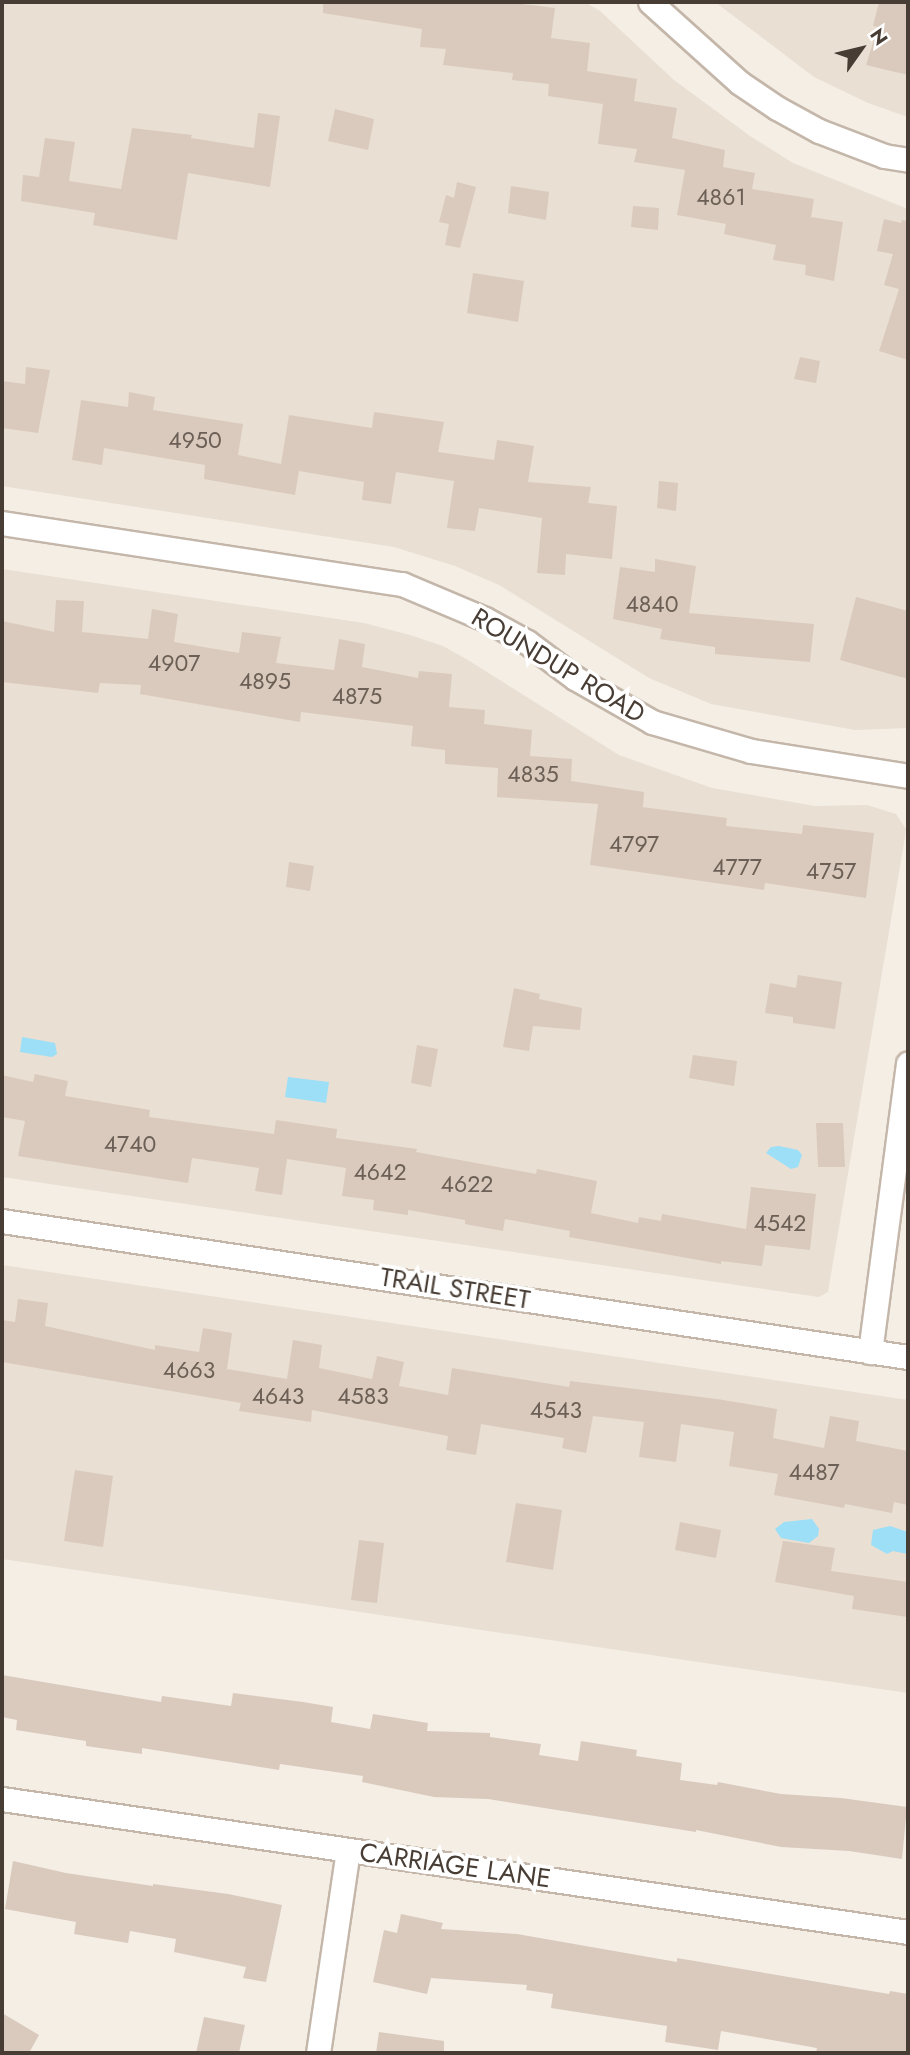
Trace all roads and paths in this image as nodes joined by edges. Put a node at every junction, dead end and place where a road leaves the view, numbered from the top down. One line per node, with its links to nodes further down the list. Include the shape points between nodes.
1 (650, 2): 2 (street, via 740,83 777,108 819,131 884,156)
2 (908, 160)
3 (2, 523): 4 (street, ROUNDUP ROAD, via 402,584 527,642 575,678 652,722 751,751)
4 (908, 776)
5 (908, 1063): 7 (street)
6 (2, 1221): 7 (street, TRAIL STREET)
7 (870, 1352): 8 (street, TRAIL STREET)
8 (908, 1357)
9 (2, 1799): 10 (street, CARRIAGE LANE)
10 (348, 1850): 11 (street, CARRIAGE LANE); 12 (street)
11 (908, 1932)
12 (318, 2053)

